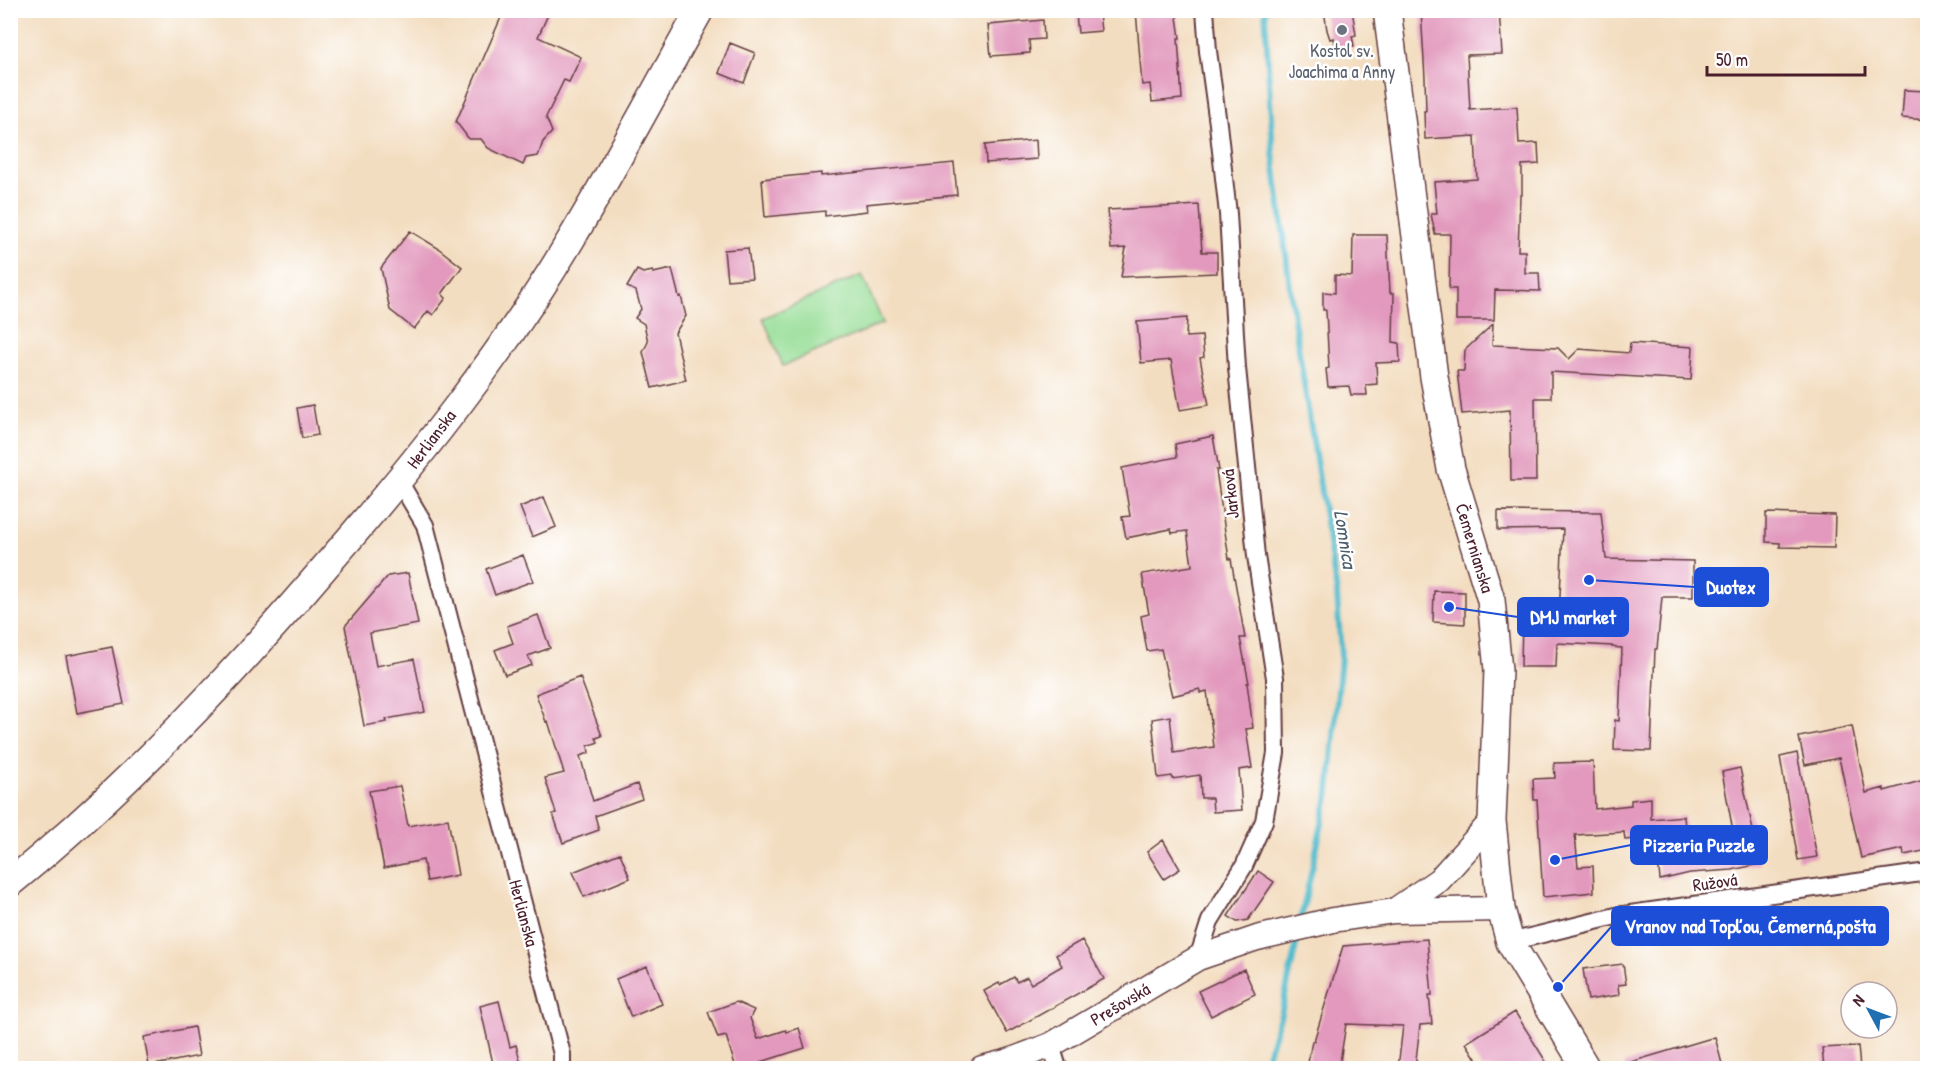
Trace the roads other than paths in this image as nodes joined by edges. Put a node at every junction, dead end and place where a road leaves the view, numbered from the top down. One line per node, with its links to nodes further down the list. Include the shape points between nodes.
1 (700, 10): 4 (main road, Herlianska, via 570,242 498,350)
2 (1205, 10): 11 (street, Jarková, via 1228,214 1237,369 1256,556 1275,678 1276,753 1264,821 1244,866 1210,921)
3 (1387, 10): 5 (main road, Čemernianska, via 1436,388 1451,469 1491,600 1498,670)
4 (399, 481): 7 (main road, via 212,695); 13 (street, Herlianska, via 425,525)
5 (1492, 821): 8 (main road, Čemernianska); 9 (main road, via 1439,880)
6 (1928, 872): 10 (street, Ružová, via 1616,916)
7 (10, 883)
8 (1501, 909): 9 (main road, Prešovská); 10 (main road, Čemernianska)
9 (1394, 911): 11 (main road, Prešovská, via 1257,938)
10 (1510, 942): 17 (main road, Čemernianska)
11 (1198, 958): 12 (main road, Prešovská)
12 (1051, 1045): 15 (main road, Prešovská); 16 (street)
13 (562, 1061): 14 (street, Herlianska)
14 (577, 1068)
15 (982, 1068)
16 (1058, 1068)
17 (1586, 1068)

